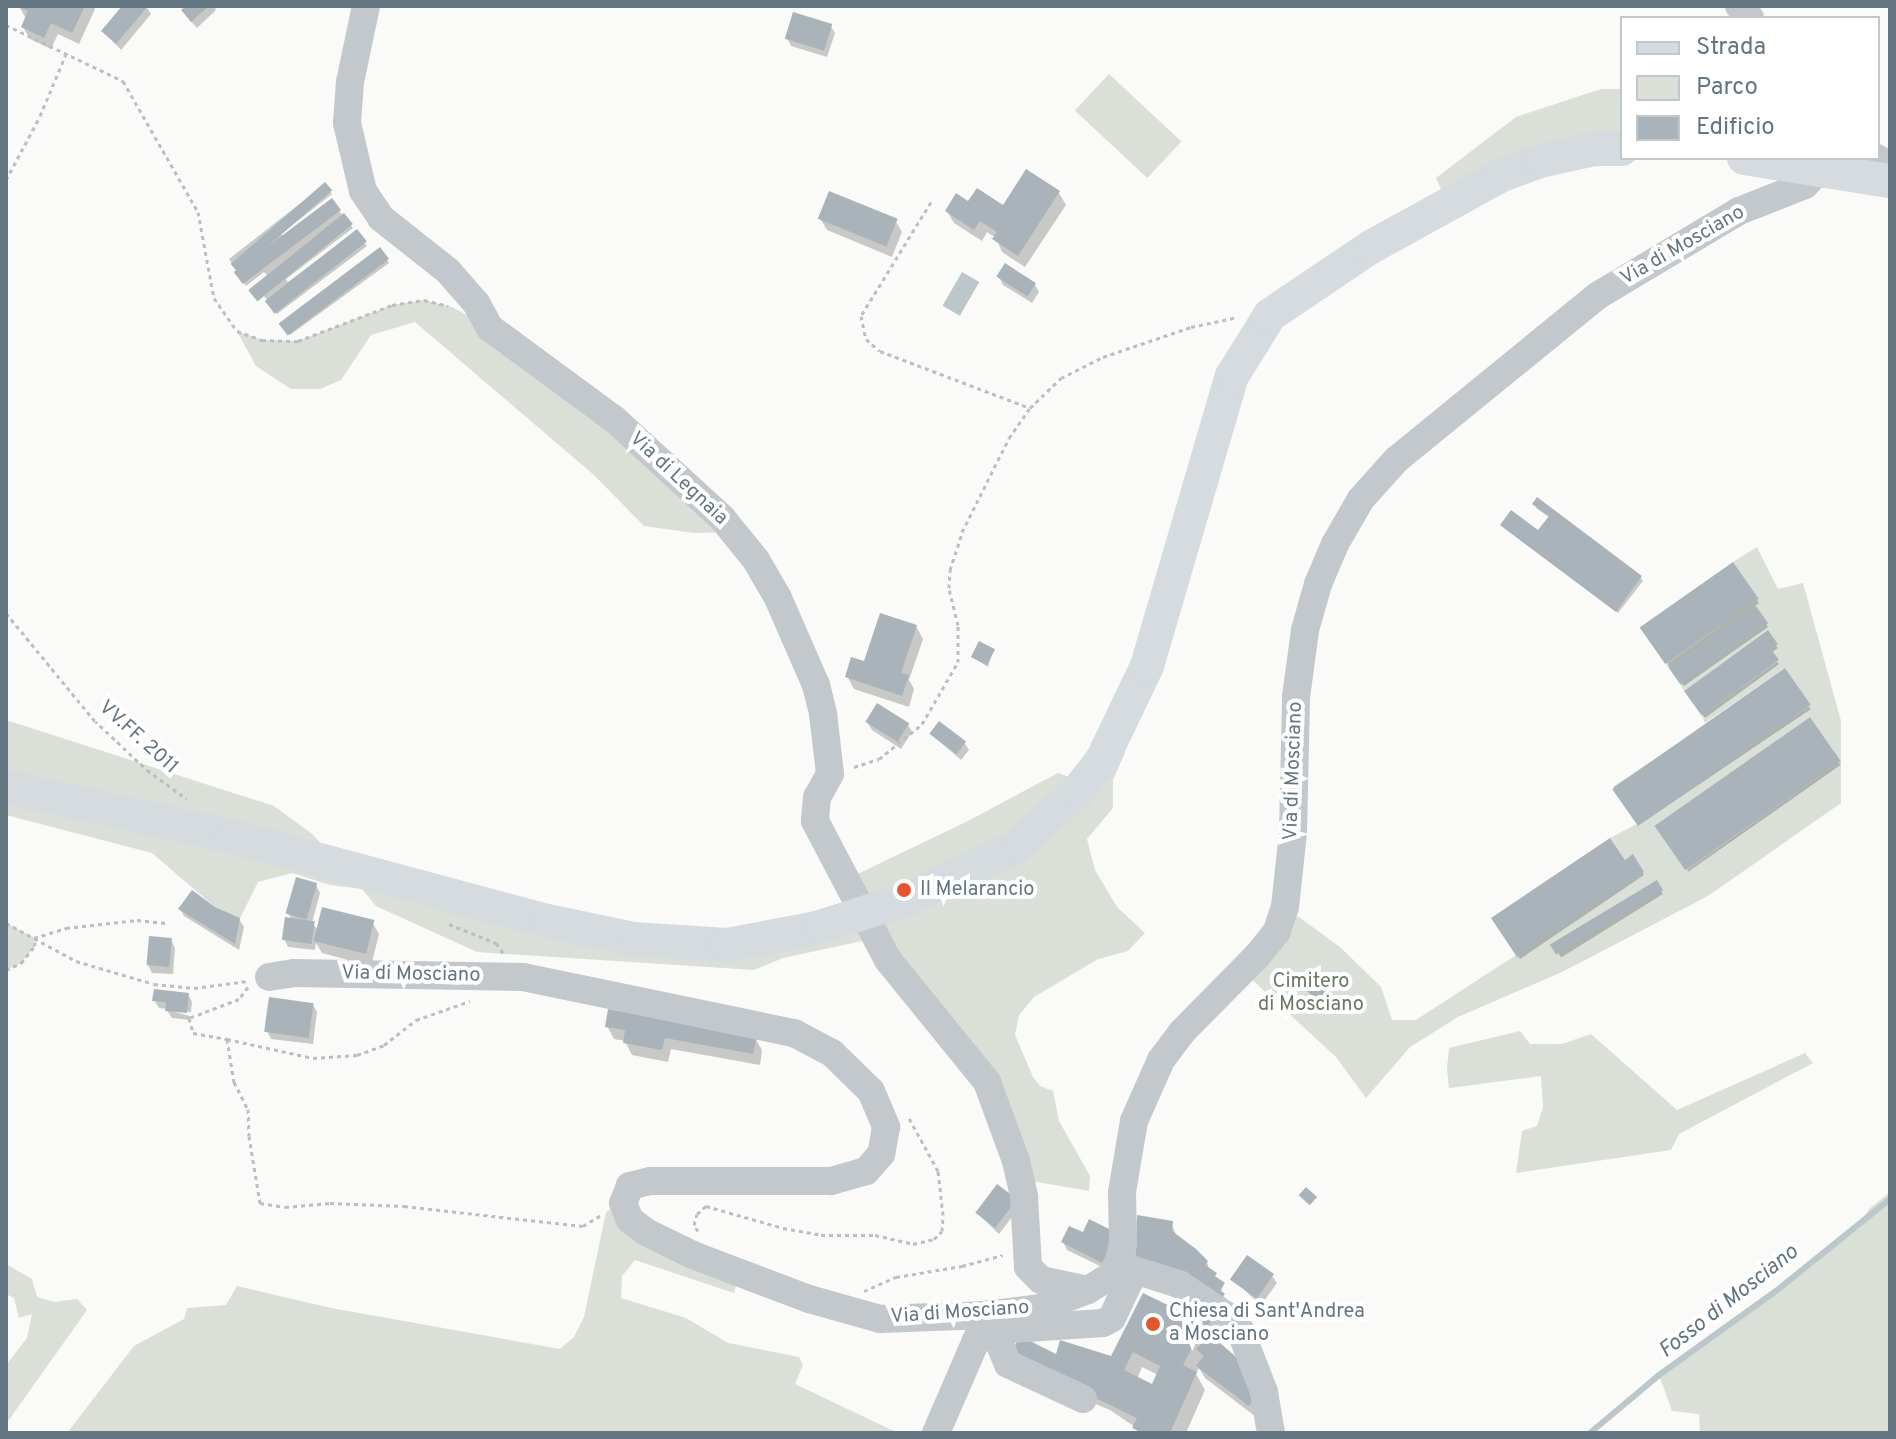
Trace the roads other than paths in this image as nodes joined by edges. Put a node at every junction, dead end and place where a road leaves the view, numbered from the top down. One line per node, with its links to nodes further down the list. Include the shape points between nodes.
1 (366, 6): 7 (street, Via di Legnaia, via 347,123 363,191 381,218 448,271 490,328 614,419 722,518 756,560 816,685 830,774 817,797 815,821)
2 (1620, 149): 7 (main road, via 1594,149 1502,175 1371,247 1270,315 1232,376 1147,666 1102,760 1077,792 1017,846 948,882)
3 (1754, 160): 4 (main road)
4 (1817, 172): 5 (main road); 9 (street, Via di Mosciano, via 1805,185 1739,211 1597,296 1396,460 1361,499 1335,544 1305,630 1296,697 1293,832 1285,907 1277,931 1257,956 1161,1060 1134,1121)
5 (1890, 181)
6 (6, 787): 7 (main road, via 230,836 633,939 727,945)
7 (864, 916): 10 (street, via 888,960 987,1082 1024,1197 1028,1267 1041,1280)
8 (258, 979): 11 (street, Via di Mosciano, via 294,973 523,977 794,1033 832,1053 871,1091 886,1127 881,1154 866,1171 830,1181 650,1181 630,1186 623,1203 630,1220 693,1255 809,1299 880,1319)
9 (1116, 1269): 10 (street, Via di Mosciano); 12 (street, via 1126,1277 1127,1293 1112,1318 1103,1323 1010,1329 1000,1345 1008,1364); 14 (street, via 1179,1284 1227,1316 1240,1330 1264,1392)
10 (1088, 1290): 11 (street, Via di Mosciano, via 1040,1308)
11 (987, 1315): 13 (street)
12 (1083, 1399)
13 (936, 1433)
14 (1271, 1433)

